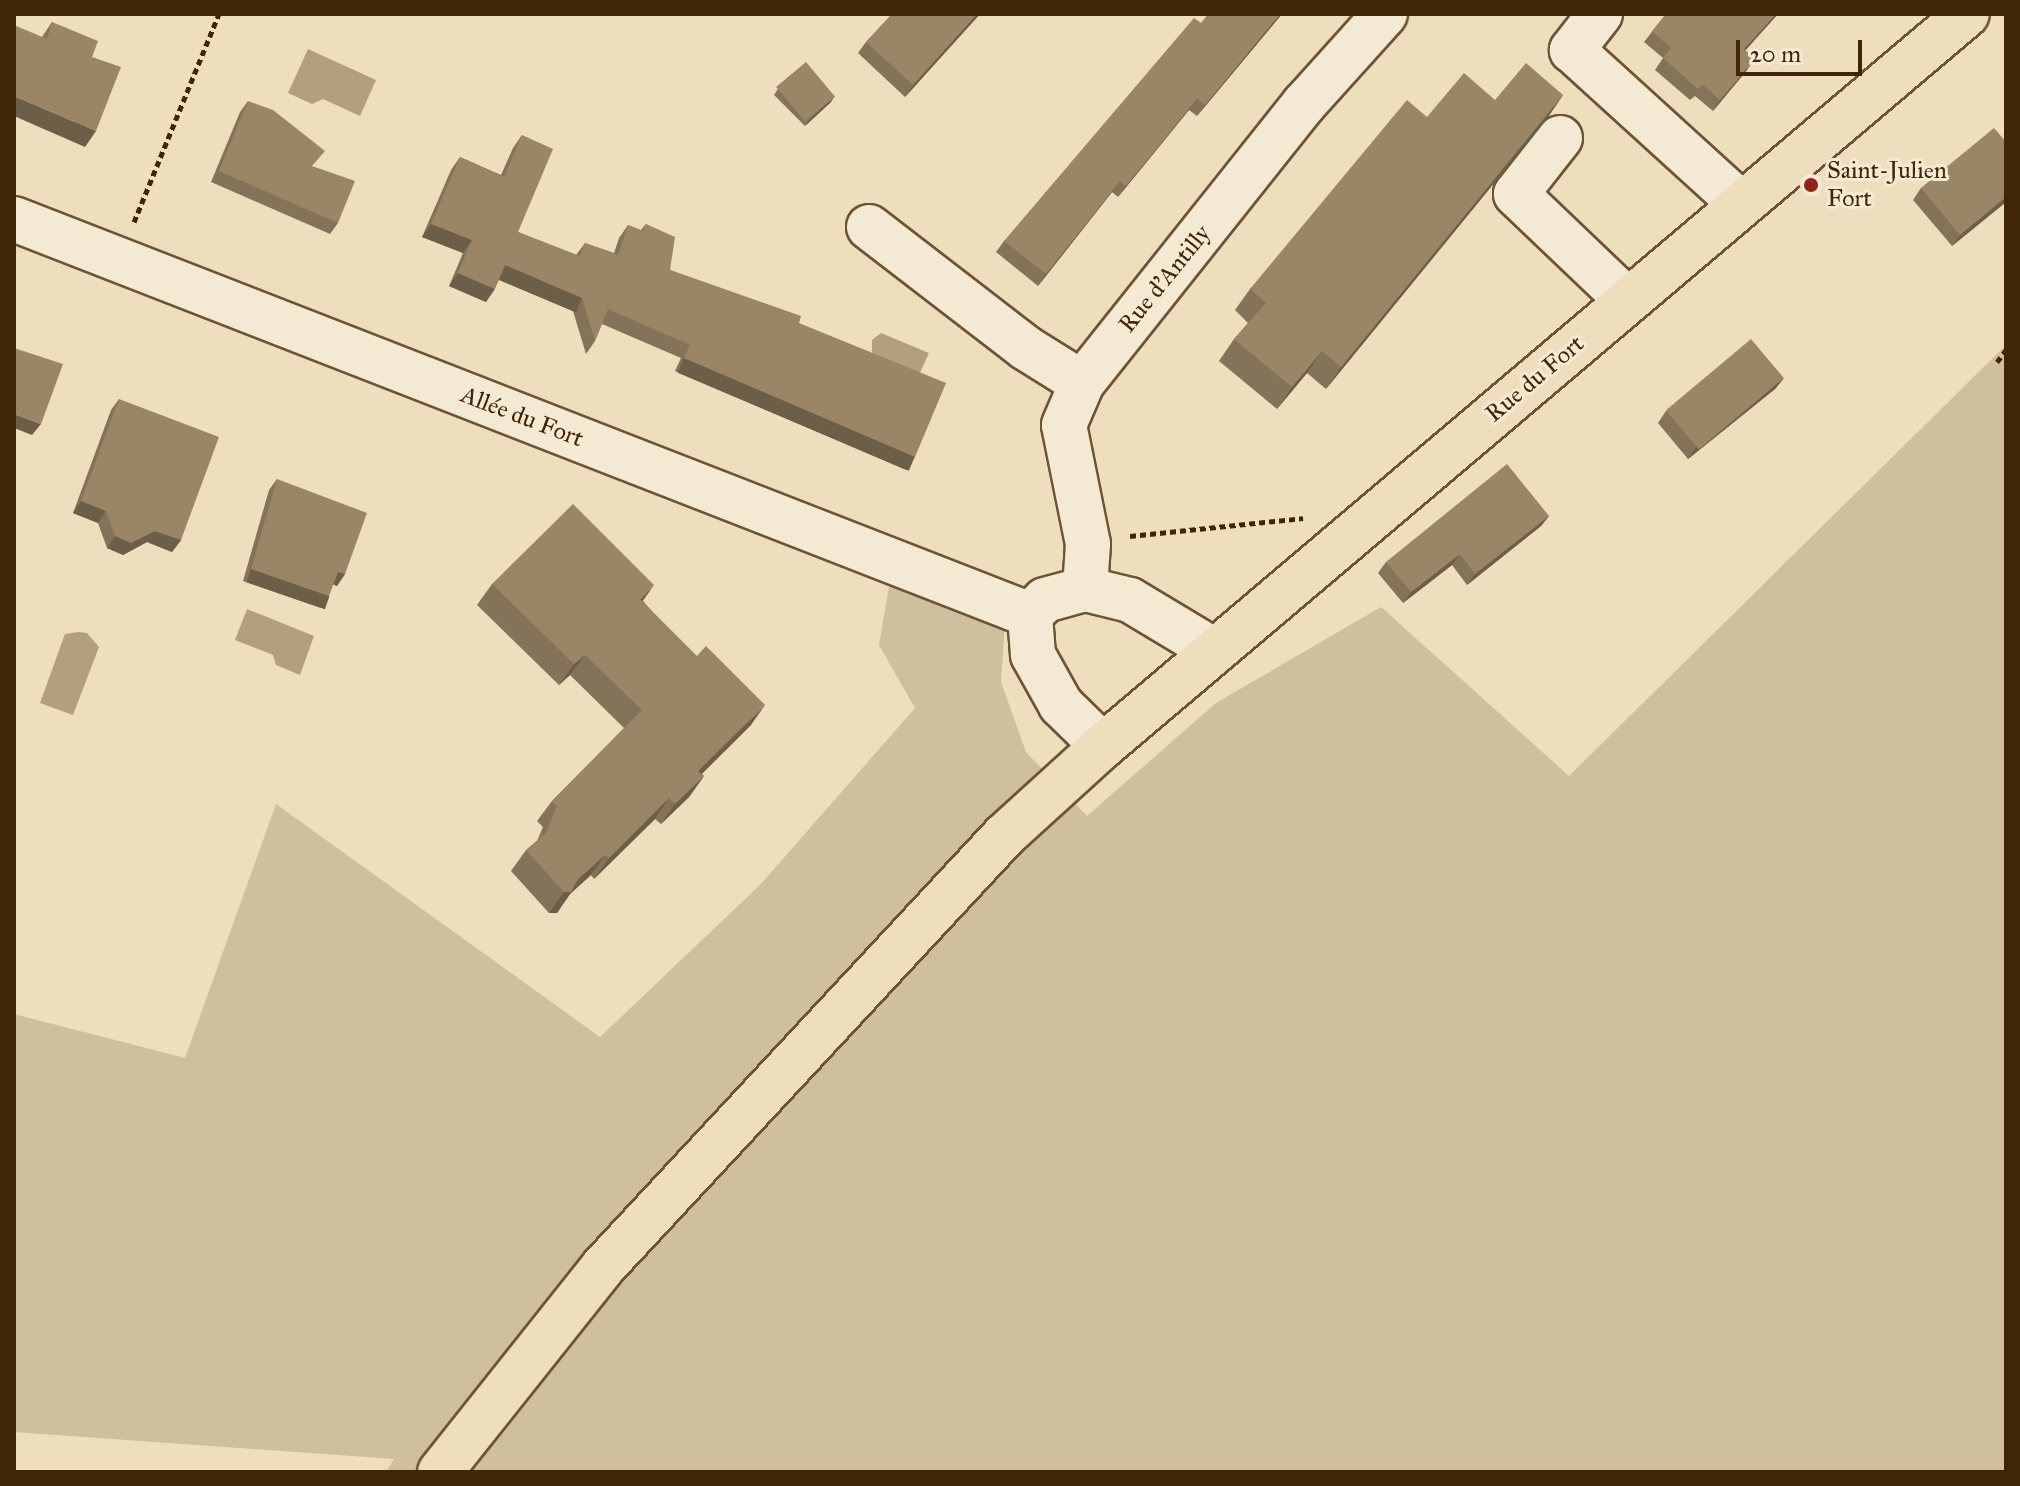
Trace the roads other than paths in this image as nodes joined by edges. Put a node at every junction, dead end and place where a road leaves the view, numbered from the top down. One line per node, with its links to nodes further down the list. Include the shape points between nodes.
1 (1385, 14): 9 (street, Rue d'Antilly, via 1304,104)
2 (1600, 14): 5 (street, via 1572,50)
3 (1967, 14): 5 (main road, Rue du Fort)
4 (1560, 138): 8 (street, via 1516,194)
5 (1740, 203): 8 (main road, Rue du Fort)
6 (14, 219): 11 (street, Allée du Fort)
7 (869, 227): 9 (street, via 1026,348)
8 (1627, 300): 12 (main road, Rue du Fort)
9 (1082, 383): 10 (street, Rue d'Antilly, via 1064,425 1088,544)
10 (1085, 589): 11 (street, via 1045,600); 12 (street, via 1130,600)
11 (1030, 615): 13 (street, via 1033,655 1061,705)
12 (1215, 651): 13 (main road, Rue du Fort)
13 (1103, 746): 14 (main road, Rue du Fort, via 1004,836 602,1268)
14 (440, 1472)

